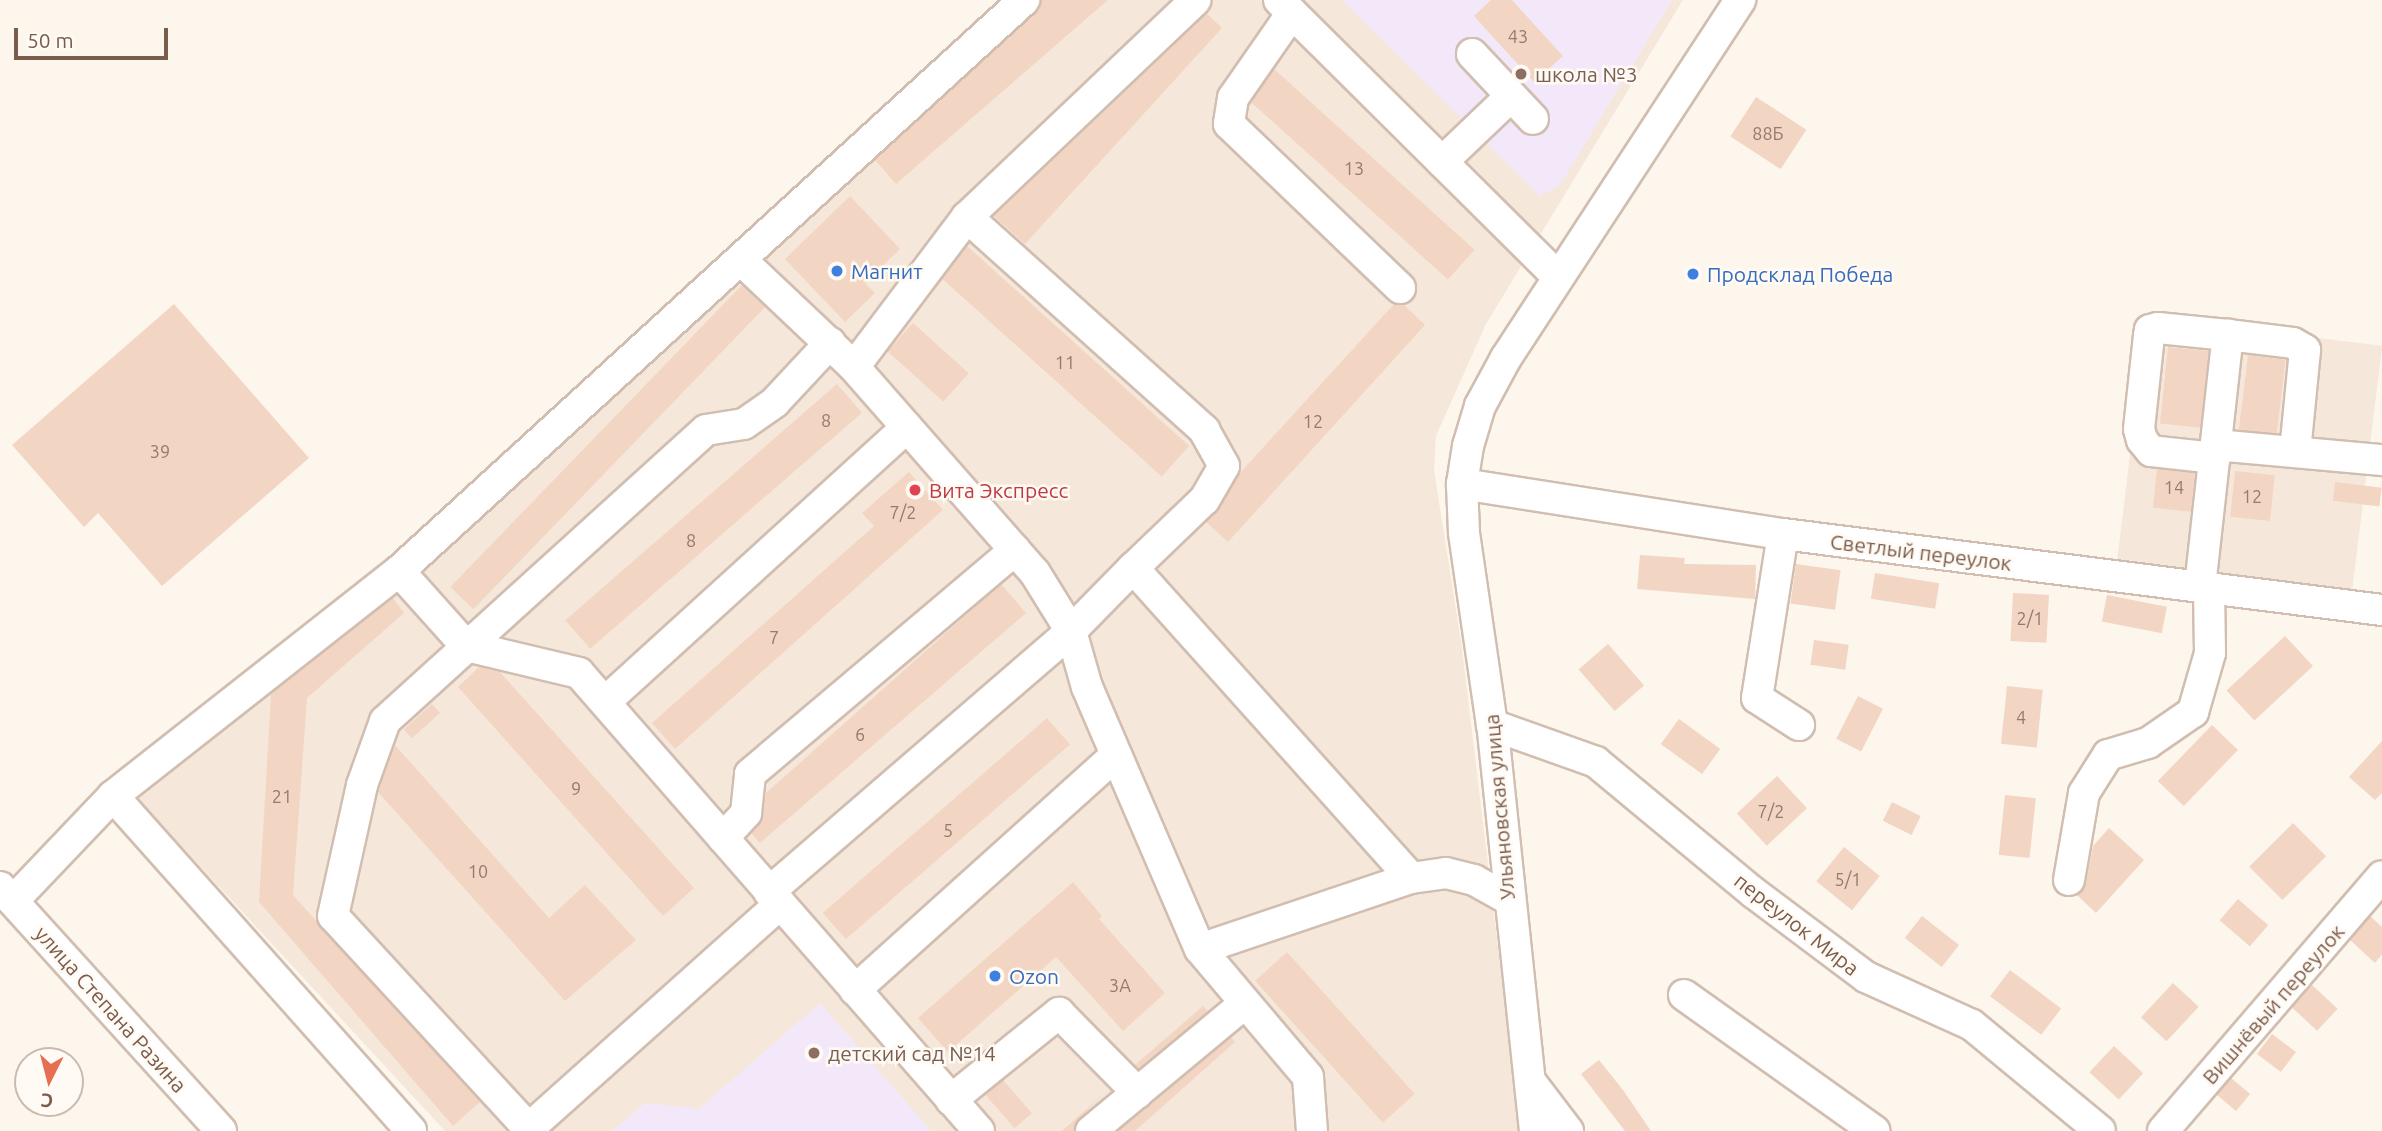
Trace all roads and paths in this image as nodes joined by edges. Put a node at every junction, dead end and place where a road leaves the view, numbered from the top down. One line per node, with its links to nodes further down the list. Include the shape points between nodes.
1 (1024, 0): 10 (street)
2 (1196, 0): 9 (street)
3 (1740, 0): 11 (street, Ульяновская улица)
4 (1285, 7): 8 (street); 12 (street, via 1233,98 1229,124)
5 (1472, 54): 6 (street)
6 (1510, 97): 7 (street); 8 (street)
7 (1534, 119)
8 (1442, 162): 11 (street)
9 (967, 217): 15 (street); 23 (street, via 1204,430 1224,466 1204,500)
10 (741, 260): 14 (street); 24 (street)
11 (1558, 277): 20 (street, Ульяновская улица, via 1480,405)
12 (1400, 288)
13 (2228, 335): 17 (street, via 2293,343 2305,350); 18 (street); 18 (street, via 2154,328 2146,363 2141,440 2151,451)
14 (830, 344): 15 (street); 28 (street, via 775,402 744,424 706,430)
15 (854, 367): 16 (street)
16 (907, 427): 22 (street); 29 (street)
17 (2296, 441)
18 (2215, 452): 19 (street); 25 (street)
19 (2382, 460)
20 (1462, 484): 21 (street, Светлый переулок); 30 (street, Ульяновская улица, via 1464,532)
21 (1783, 534): 25 (street, Светлый переулок); 31 (street, via 1757,698)
22 (1015, 550): 27 (street); 34 (street, via 750,774 746,813)
23 (1133, 568): 27 (street); 36 (street)
24 (399, 571): 28 (street); 33 (street)
25 (2205, 588): 26 (street, Светлый переулок); 37 (street, via 2210,653 2193,712 2148,743 2108,755 2084,793)
26 (2382, 610)
27 (1071, 631): 32 (street, via 1087,687); 39 (street)
28 (466, 646): 29 (street, via 579,673); 48 (street, via 385,720 362,785 333,916)
29 (605, 702): 34 (street)
30 (1492, 725): 40 (street, Ульяновская улица); 57 (street, переулок Мира, via 1596,762 1754,893 1866,977 1972,1025)
31 (1799, 726)
32 (1116, 754): 41 (street); 42 (street)
33 (113, 796): 38 (street); 50 (street)
34 (723, 838): 39 (street)
35 (2382, 876): 58 (street, Вишнёвый переулок)
36 (1411, 878): 40 (street, via 1446,873 1474,880); 41 (street)
37 (2069, 880)
38 (7, 894): 49 (street, улица Степана Разина)
39 (774, 897): 42 (street); 48 (street)
40 (1507, 898): 45 (street, Ульяновская улица)
41 (1200, 949): 44 (street)
42 (855, 990): 47 (street)
43 (1684, 995): 56 (street)
44 (1245, 1003): 46 (street); 53 (street, via 1308,1077)
45 (1529, 1080): 54 (street, Ульяновская улица); 55 (street)
46 (1138, 1093): 47 (street, via 1059,1013); 52 (street)
47 (951, 1100): 51 (street)
48 (529, 1130)
49 (221, 1131)
50 (411, 1131)
51 (979, 1131)
52 (1091, 1131)
53 (1312, 1131)
54 (1535, 1131)
55 (1568, 1131)
56 (1875, 1131)
57 (2100, 1131)
58 (2163, 1131)

